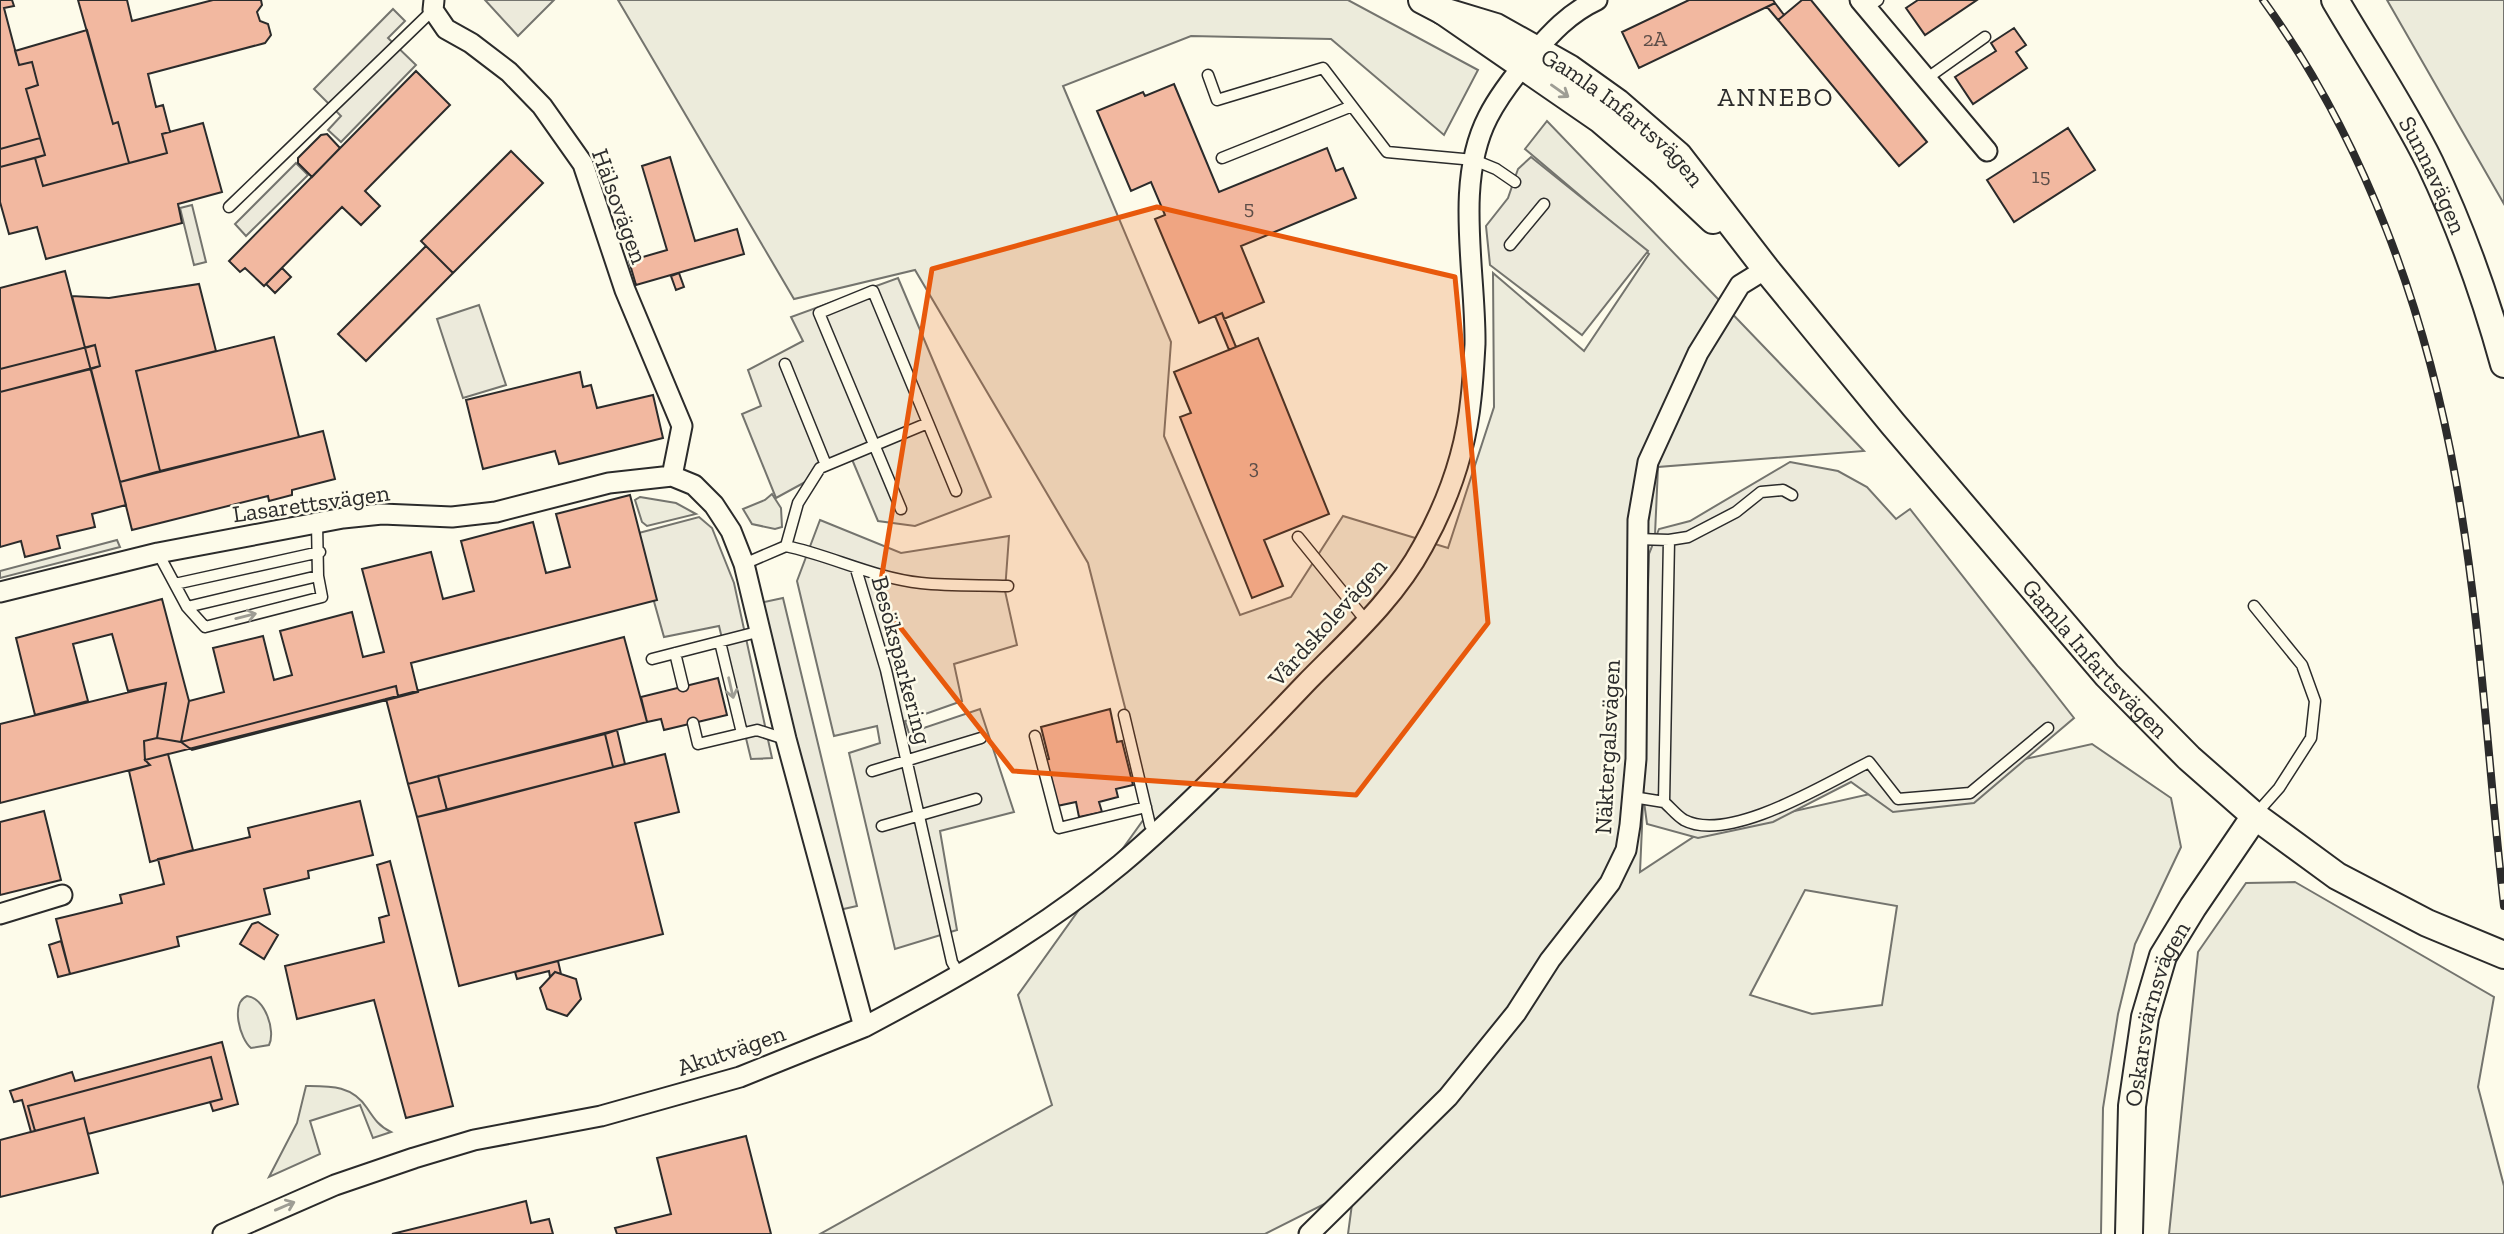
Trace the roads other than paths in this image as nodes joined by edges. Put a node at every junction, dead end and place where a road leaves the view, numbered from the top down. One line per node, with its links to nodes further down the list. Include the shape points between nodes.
1 (1597, 0): 7 (street, Vårdskolevägen, via 1554,29)
2 (2335, 0): 20 (street, Sunnavägen, via 2428,160 2457,221)
3 (1868, 3): 9 (street)
4 (433, 5): 16 (lane); 24 (street, Hälsovägen, via 446,29 509,72 542,106 583,164 625,290 682,426)
5 (1433, 6): 7 (street, Gamla Infartsvägen, via 1496,27)
6 (1985, 37): 9 (lane)
7 (1530, 58): 13 (street, Vårdskolevägen, via 1486,119); 18 (street, Gamla Infartsvägen, via 1618,103 1678,155)
8 (1208, 75): 10 (lane, via 1217,100 1323,68)
9 (1926, 79): 11 (street)
10 (1352, 106): 12 (lane); 13 (lane, via 1387,152)
11 (1987, 152)
12 (1222, 158)
13 (1474, 160): 14 (lane); 43 (street, Vårdskolevägen, via 1470,232 1475,343 1462,448 1423,547)
14 (1515, 182)
15 (1544, 204): 17 (lane)
16 (229, 207)
17 (1510, 245)
18 (1766, 269): 30 (street, Näktergalsvägen, via 1740,285 1698,353 1648,462); 63 (street, Gamla Infartsvägen, via 2107,674 2189,758)
19 (785, 364): 23 (lane)
20 (2504, 364)
21 (928, 424): 22 (lane); 22 (lane, via 873,291 819,313); 25 (lane)
22 (874, 445): 23 (lane); 27 (lane)
23 (826, 465): 32 (lane, via 798,503)
24 (672, 476): 28 (street, Lasarettsvägen, via 610,483 496,512 452,517 382,514); 35 (street, via 694,485 714,505)
25 (956, 491)
26 (1792, 495): 31 (lane, via 1783,490 1761,492 1713,526)
27 (901, 509)
28 (317, 523): 33 (lane); 34 (street, Lasarettsvägen)
29 (1298, 537): 43 (lane)
30 (1637, 539): 31 (lane); 58 (street, Näktergalsvägen)
31 (1669, 540): 60 (lane)
32 (786, 545): 35 (lane); 36 (lane, Besöksparkering)
33 (320, 552): 37 (lane); 38 (lane)
34 (158, 553): 38 (lane); 40 (street, Lasarettsvägen)
35 (744, 564): 44 (street)
36 (856, 569): 39 (lane, Besöksparkering, via 920,583); 56 (lane, Besöksparkering)
37 (318, 576): 42 (lane); 42 (lane, one-way to 37, via 205,627 322,597)
38 (176, 584): 42 (lane)
39 (1008, 586)
40 (0, 592)
41 (2254, 606): 63 (lane, via 2302,665 2315,701 2311,738)
42 (187, 607)
43 (1367, 622): 65 (street, Vårdskolevägen)
44 (761, 631): 45 (lane); 55 (street)
45 (720, 642): 46 (lane); 52 (lane, one-way to 52)
46 (675, 653): 47 (lane); 48 (lane)
47 (652, 659)
48 (683, 686)
49 (1124, 715): 61 (lane)
50 (693, 723): 52 (lane, via 698,744)
51 (2048, 729): 60 (lane, via 1969,793 1898,799 1868,762 1769,813 1712,827 1685,820)
52 (742, 733): 55 (lane, via 757,730)
53 (1035, 736): 61 (lane, via 1059,828)
54 (981, 738): 56 (lane, Besöksparkering)
55 (786, 739): 70 (street)
56 (907, 761): 57 (lane, Besöksparkering); 62 (lane, Besöksparkering)
57 (872, 771)
58 (1633, 797): 60 (lane); 72 (street, Näktergalsvägen, via 1626,850 1610,883 1550,960 1516,1013 1448,1097)
59 (976, 800): 62 (lane)
60 (1664, 802)
61 (1146, 807): 65 (lane)
62 (920, 815): 64 (lane); 69 (lane, Besöksparkering, via 952,962)
63 (2255, 816): 68 (street, Gamla Infartsvägen, via 2337,876 2427,923); 73 (street, Oskarsvärnsvägen, via 2163,956 2145,1017 2132,1106)
64 (882, 826)
65 (1156, 833): 69 (street, Vårdskolevägen, via 1055,915)
66 (62, 895): 67 (street)
67 (0, 914)
68 (2504, 955)
69 (960, 976): 70 (street, Vårdskolevägen)
70 (864, 1027): 71 (street, Akutvägen, one-way to 70, via 335,1185 474,1140 601,1116 740,1077)
71 (223, 1234)
72 (1309, 1234)
73 (2129, 1234)

